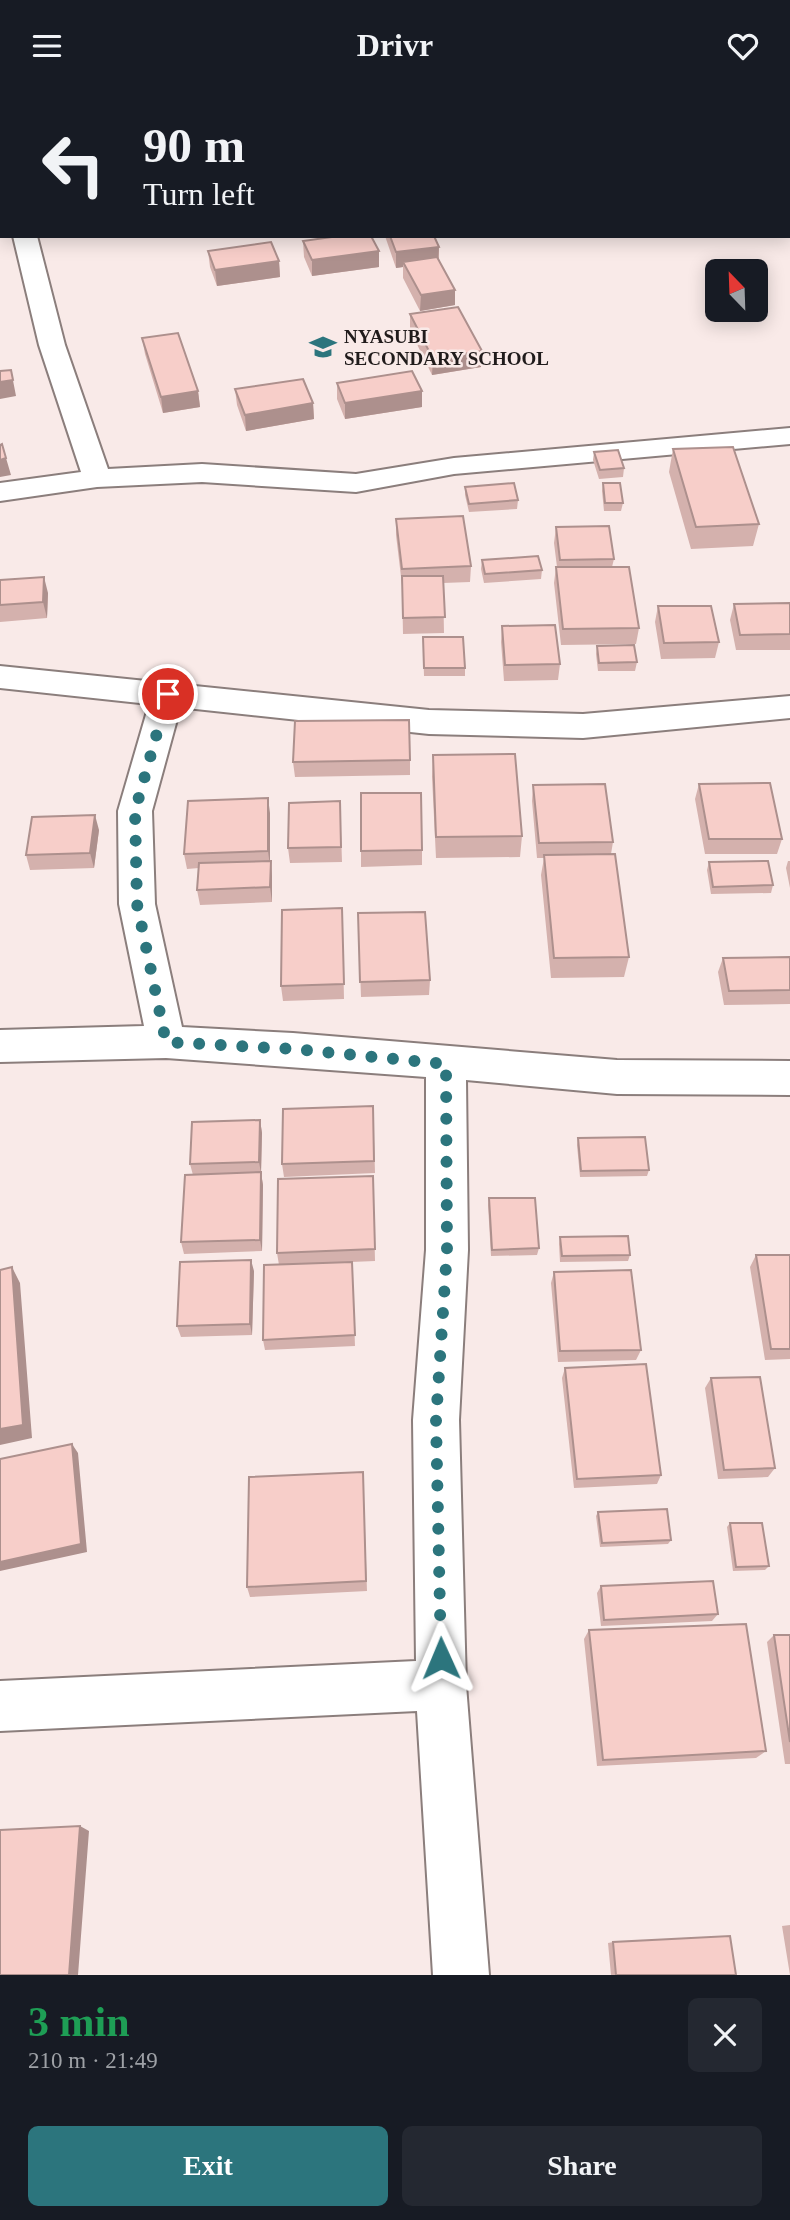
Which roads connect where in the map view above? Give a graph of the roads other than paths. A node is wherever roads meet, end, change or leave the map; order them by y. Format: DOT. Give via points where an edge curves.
graph roads {
  1 [pos="25,238"];
  2 [pos="790,436"];
  3 [pos="97,478"];
  4 [pos="0,492"];
  5 [pos="0,677"];
  6 [pos="168,694"];
  7 [pos="790,707"];
  8 [pos="166,1042"];
  9 [pos="0,1046"];
  10 [pos="446,1064"];
  11 [pos="790,1078"];
  12 [pos="441,1685"];
  13 [pos="0,1706"];
  14 [pos="461,1975"];
  1 -- 3 [label="street" via="52,345"];
  2 -- 3 [label="street" via="454,466 356,483 202,473"];
  3 -- 4 [label="street"];
  5 -- 6 [label="street"];
  6 -- 7 [label="street" via="429,722 583,726"];
  6 -- 8 [label="street" via="135,811 137,904"];
  8 -- 9 [label="street"];
  8 -- 10 [label="street"];
  10 -- 11 [label="street" via="617,1077"];
  10 -- 12 [label="street" via="447,1250 436,1420"];
  12 -- 13 [label="street"];
  12 -- 14 [label="street"];
}
